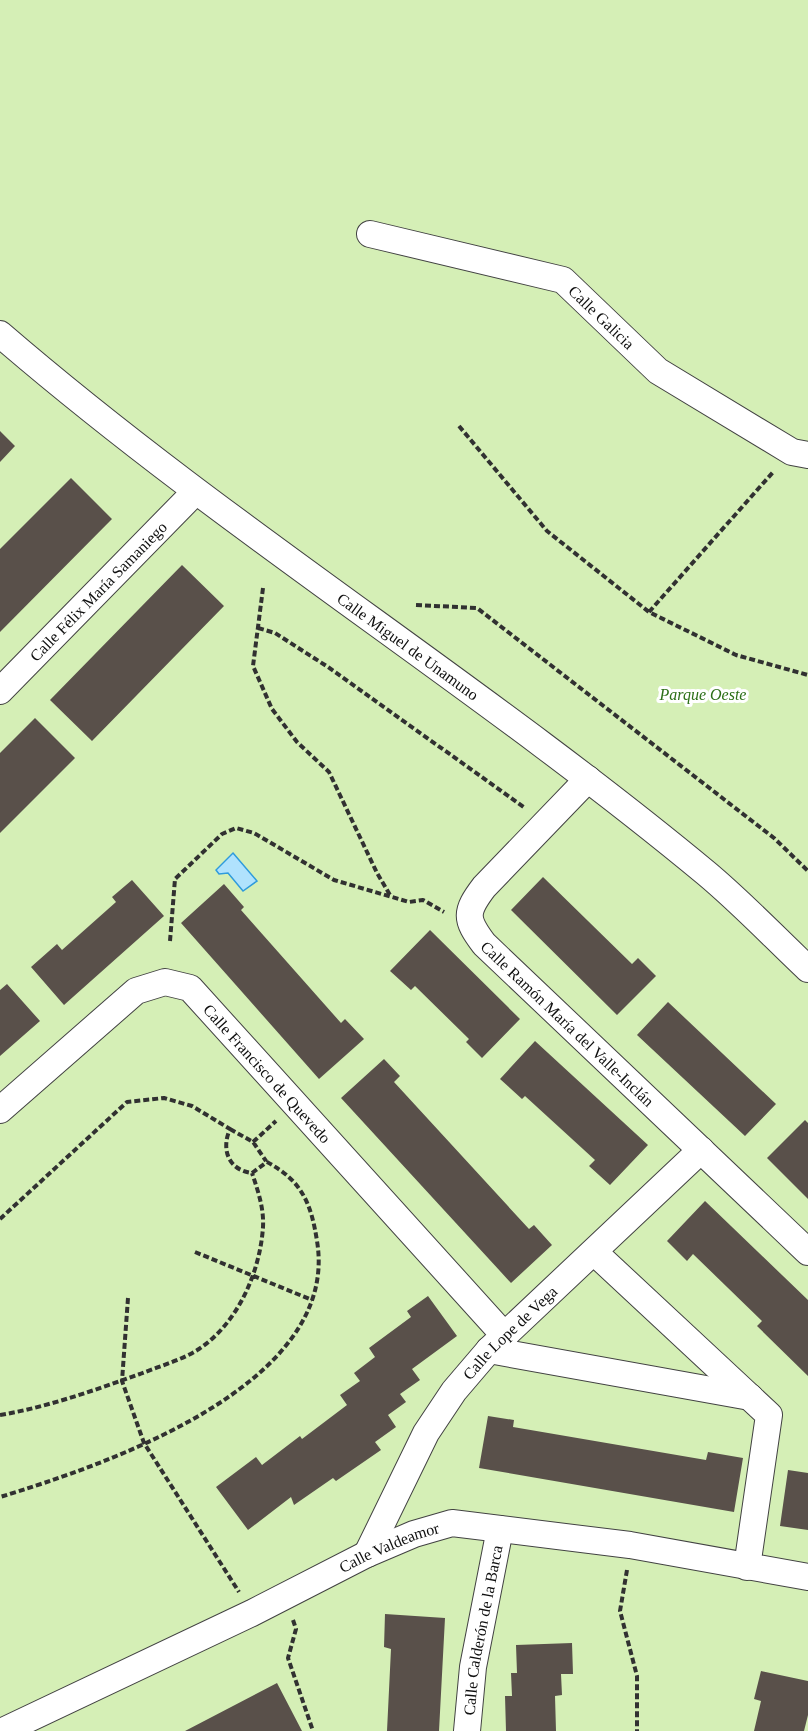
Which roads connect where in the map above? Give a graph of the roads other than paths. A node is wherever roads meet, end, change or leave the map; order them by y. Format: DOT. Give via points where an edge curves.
graph roads {
  1 [pos="370,234"];
  2 [pos="0,334"];
  3 [pos="800,453"];
  4 [pos="195,492"];
  5 [pos="0,691"];
  6 [pos="588,779"];
  7 [pos="808,969"];
  8 [pos="0,1110"];
  9 [pos="701,1150"];
  10 [pos="594,1252"];
  11 [pos="808,1252"];
  12 [pos="497,1343"];
  13 [pos="750,1397"];
  14 [pos="500,1529"];
  15 [pos="367,1554"];
  16 [pos="747,1567"];
  17 [pos="808,1577"];
  18 [pos="13,1729"];
  19 [pos="467,1731"];
  1 -- 3 [label="street, Calle Galicia" via="563,280 658,371"];
  2 -- 4 [label="street, Calle Miguel de Unamuno"];
  4 -- 5 [label="street, Calle Félix María Samaniego"];
  4 -- 6 [label="street, Calle Miguel de Unamuno"];
  6 -- 7 [label="street, Calle Miguel de Unamuno" via="708,875"];
  6 -- 9 [label="street, Calle Ramón María del Valle-Inclán" via="470,905 469,925 484,944"];
  8 -- 12 [label="street, Calle Francisco de Quevedo" via="136,992 165,982 190,988"];
  9 -- 10 [label="street, Calle Lope de Vega"];
  9 -- 11 [label="street, Calle Ramón María del Valle-Inclán"];
  10 -- 12 [label="street, Calle Lope de Vega"];
  10 -- 13 [label="street"];
  12 -- 13 [label="street"];
  12 -- 15 [label="street, Calle Lope de Vega" via="454,1391 426,1433"];
  13 -- 16 [label="street" via="769,1415"];
  14 -- 15 [label="street, Calle Valdeamor" via="452,1524 414,1534"];
  14 -- 16 [label="street, Calle Valdeamor" via="630,1545"];
  14 -- 19 [label="street, Calle Calderón de la Barca" via="473,1667"];
  15 -- 18 [label="street, Calle Valdeamor"];
  16 -- 17 [label="street, Calle Valdeamor"];
}
